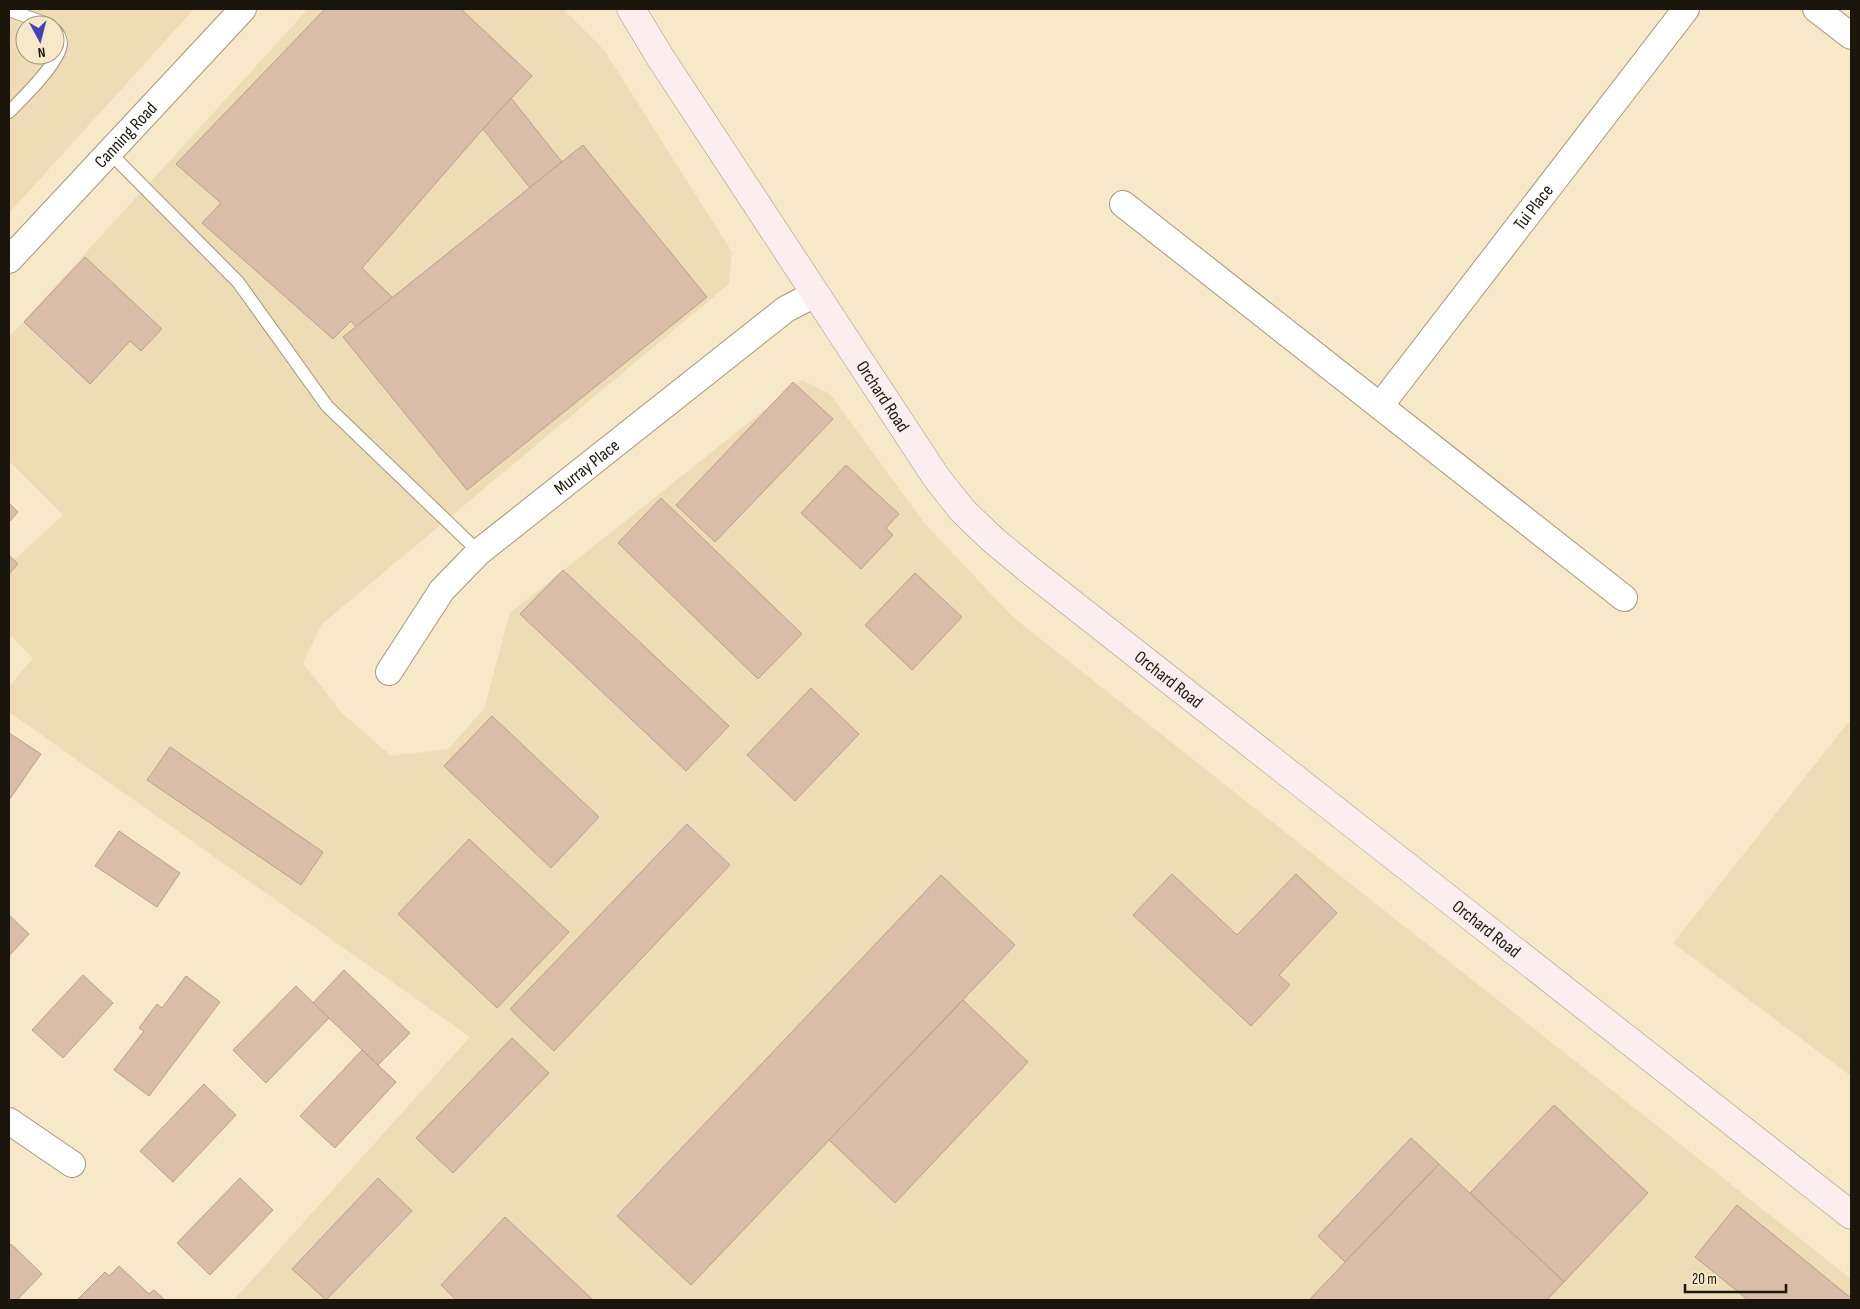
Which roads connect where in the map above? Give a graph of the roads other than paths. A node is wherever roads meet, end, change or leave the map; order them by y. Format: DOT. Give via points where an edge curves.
graph roads {
  1 [pos="243,9"];
  2 [pos="631,9"];
  3 [pos="1686,9"];
  4 [pos="1816,9"];
  5 [pos="9,10"];
  6 [pos="23,15"];
  7 [pos="1851,36"];
  8 [pos="50,65"];
  9 [pos="9,112"];
  10 [pos="109,152"];
  11 [pos="1123,204"];
  12 [pos="9,260"];
  13 [pos="815,294"];
  14 [pos="1380,406"];
  15 [pos="479,552"];
  16 [pos="1624,598"];
  17 [pos="389,672"];
  18 [pos="9,1121"];
  19 [pos="72,1164"];
  20 [pos="1851,1215"];
  1 -- 10 [label="street, Canning Road"];
  2 -- 13 [label="main road, Orchard Road"];
  3 -- 14 [label="street, Tui Place"];
  4 -- 7 [label="street"];
  5 -- 6 [label="lane"];
  8 -- 9 [label="lane"];
  10 -- 12 [label="street, Canning Road"];
  10 -- 15 [label="lane" via="238,282 327,406"];
  11 -- 14 [label="street"];
  13 -- 15 [label="street, Murray Place" via="786,309"];
  13 -- 20 [label="main road, Orchard Road" via="936,477 962,510 992,539"];
  14 -- 16 [label="street"];
  15 -- 17 [label="street, Murray Place" via="442,590"];
  18 -- 19 [label="street"];
}
